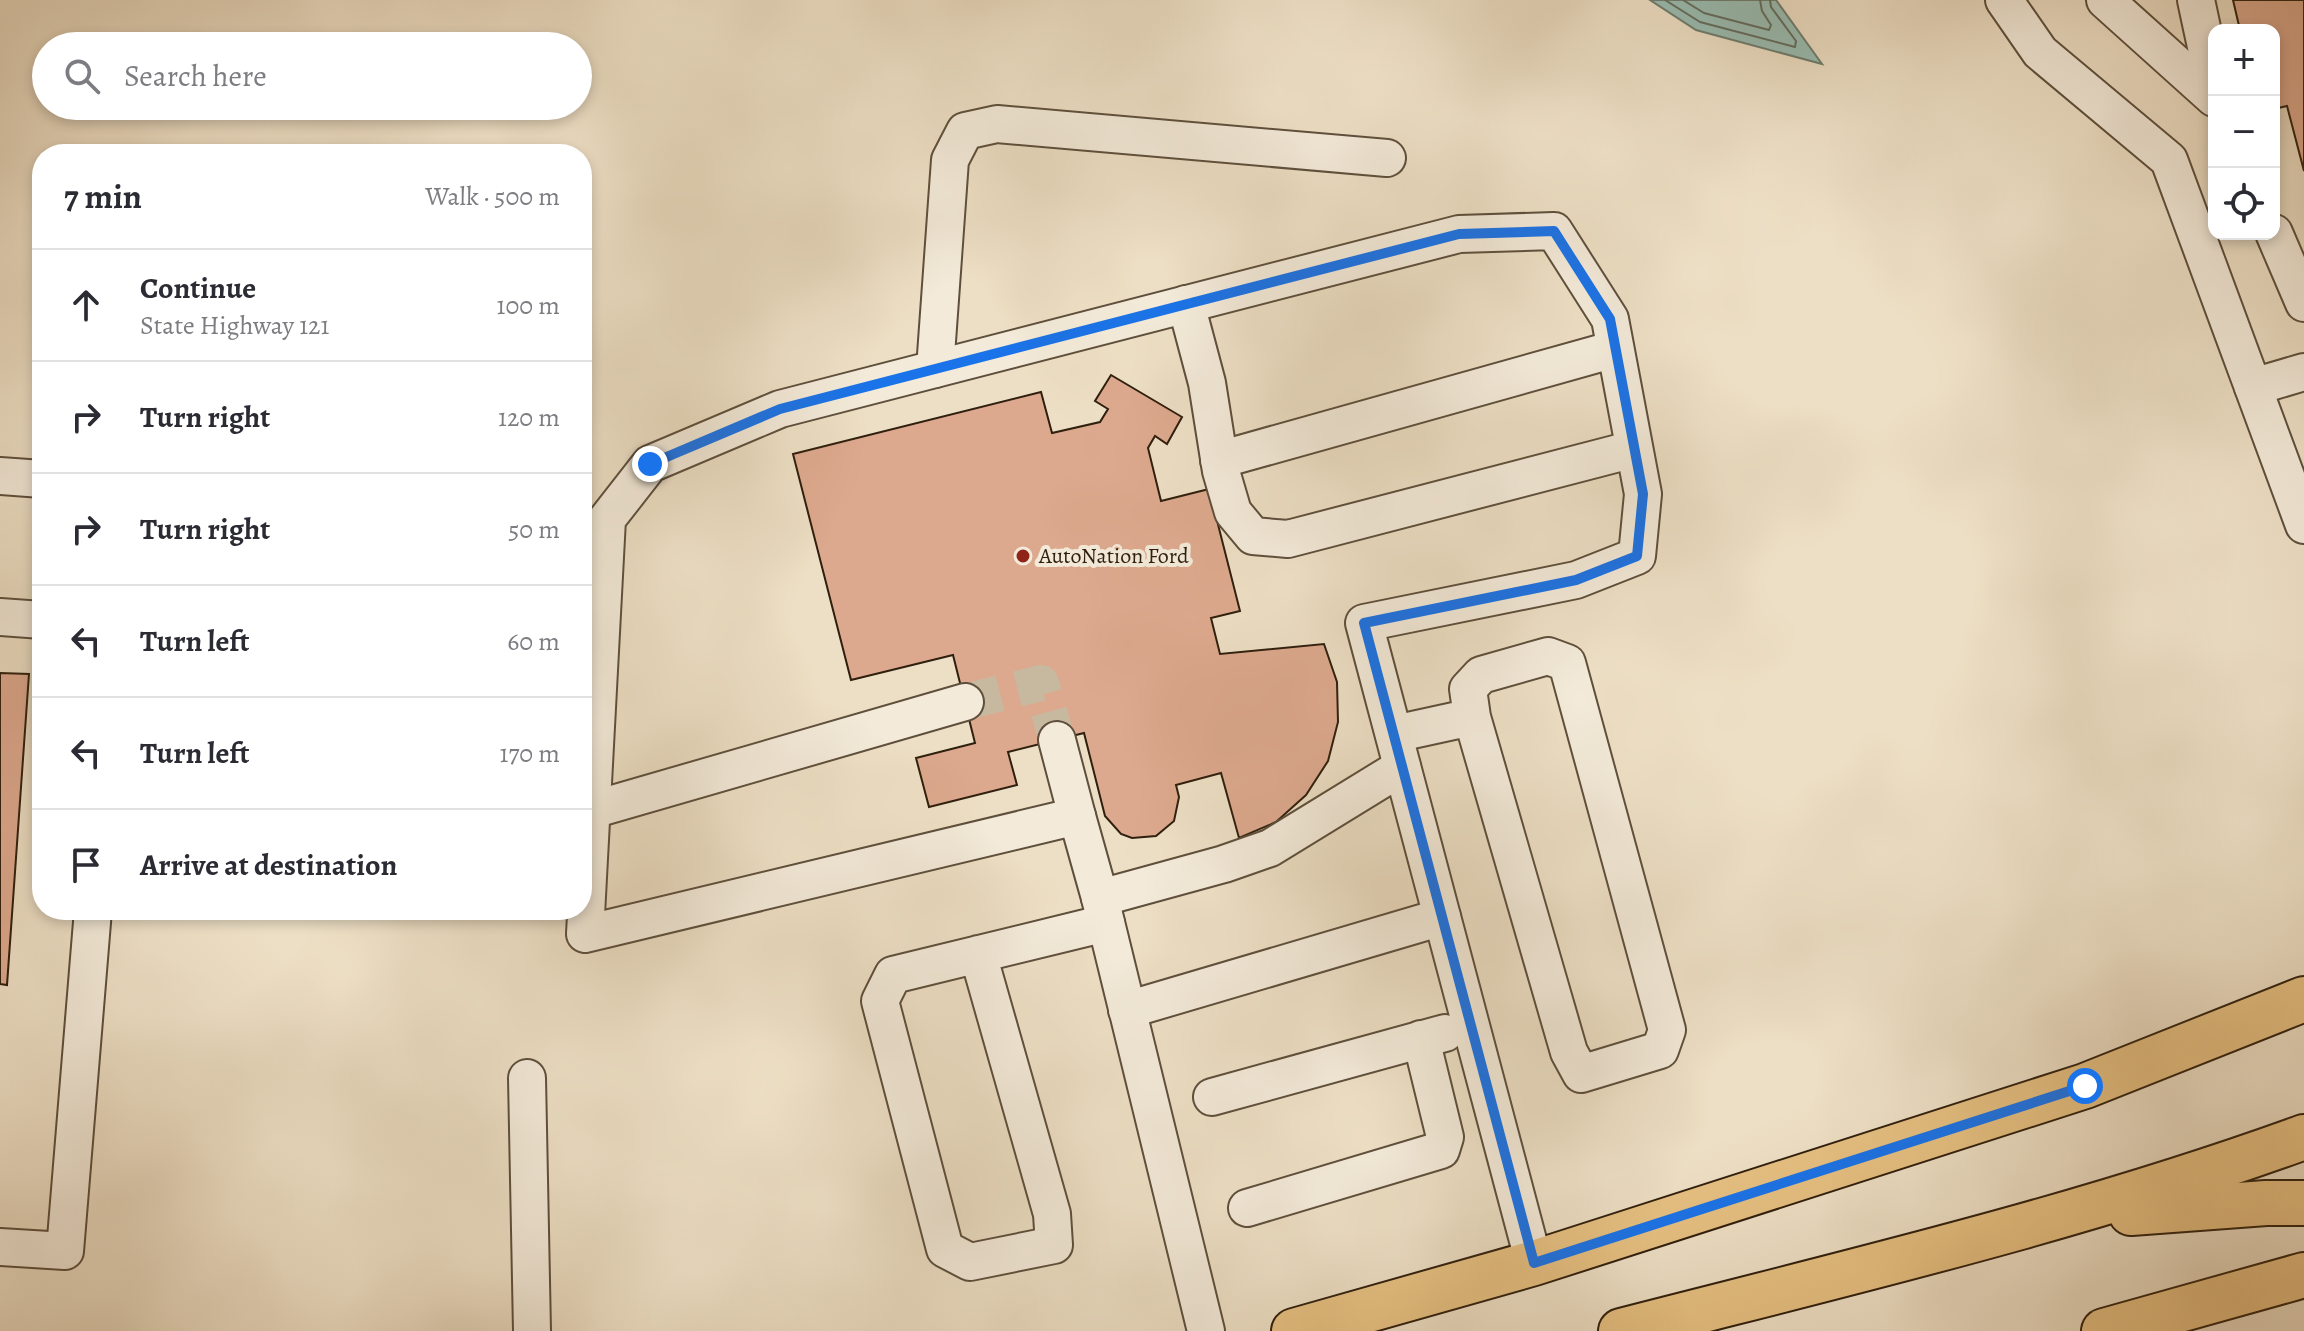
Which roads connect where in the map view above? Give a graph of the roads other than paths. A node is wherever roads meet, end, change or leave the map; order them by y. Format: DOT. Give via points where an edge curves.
graph roads {
  1 [pos="2004,0"];
  2 [pos="2105,0"];
  3 [pos="2196,0"];
  4 [pos="2208,56"];
  5 [pos="2212,96"];
  6 [pos="1387,158"];
  7 [pos="2277,240"];
  8 [pos="2304,303"];
  9 [pos="1186,304"];
  10 [pos="1615,349"];
  11 [pos="935,369"];
  12 [pos="2304,372"];
  13 [pos="2253,387"];
  14 [pos="1634,449"];
  15 [pos="1219,460"];
  16 [pos="0,476"];
  17 [pos="32,478"];
  18 [pos="2304,525"];
  19 [pos="0,617"];
  20 [pos="32,619"];
  21 [pos="965,702"];
  22 [pos="1472,717"];
  23 [pos="1057,740"];
  24 [pos="1398,751"];
  25 [pos="592,810"];
  26 [pos="1077,816"];
  27 [pos="1103,910"];
  28 [pos="1442,917"];
  29 [pos="92,920"];
  30 [pos="586,920"];
  31 [pos="978,954"];
  32 [pos="2304,999"];
  33 [pos="1127,1010"];
  34 [pos="1471,1026"];
  35 [pos="1421,1039"];
  36 [pos="527,1078"];
  37 [pos="1212,1097"];
  38 [pos="2304,1137"];
  39 [pos="2304,1203"];
  40 [pos="1247,1208"];
  41 [pos="2006,1232"];
  42 [pos="0,1247"];
  43 [pos="1534,1263"];
  44 [pos="2304,1275"];
  45 [pos="532,1331"];
  46 [pos="1206,1331"];
  47 [pos="1294,1331"];
  48 [pos="1621,1331"];
  49 [pos="2104,1331"];
  1 -- 13 [label="lane" via="2040,52 2169,160"];
  2 -- 5 [label="lane"];
  3 -- 4 [label="lane"];
  6 -- 11 [label="lane" via="997,124 965,131 950,160"];
  7 -- 8 [label="lane"];
  9 -- 10 [label="lane" via="1459,234 1554,231 1610,319"];
  9 -- 11 [label="lane"];
  9 -- 15 [label="lane" via="1207,383"];
  10 -- 14 [label="lane"];
  10 -- 15 [label="lane"];
  11 -- 25 [label="lane" via="780,409 650,464 615,508 607,519"];
  12 -- 13 [label="lane"];
  13 -- 18 [label="lane"];
  14 -- 15 [label="lane" via="1288,539 1253,536 1233,512"];
  14 -- 24 [label="lane" via="1643,494 1637,556 1576,580 1364,623"];
  16 -- 17 [label="lane"];
  19 -- 20 [label="lane"];
  21 -- 25 [label="lane"];
  22 -- 22 [label="lane" via="1468,689 1481,675 1548,656 1567,663 1667,1030 1660,1050 1581,1074 1569,1052"];
  22 -- 24 [label="lane"];
  23 -- 26 [label="lane"];
  24 -- 27 [label="lane" via="1270,848"];
  24 -- 28 [label="lane"];
  26 -- 27 [label="lane"];
  26 -- 30 [label="lane" via="585,934"];
  27 -- 31 [label="lane"];
  27 -- 33 [label="lane"];
  28 -- 33 [label="lane"];
  28 -- 34 [label="lane"];
  29 -- 42 [label="lane" via="65,1251"];
  31 -- 31 [label="lane" via="893,975 880,1001 945,1249 970,1262 1054,1245 1052,1214"];
  32 -- 43 [label="main road" via="2085,1086"];
  33 -- 46 [label="lane"];
  34 -- 35 [label="lane"];
  34 -- 43 [label="lane"];
  35 -- 37 [label="lane"];
  35 -- 40 [label="lane" via="1445,1137 1441,1150"];
  36 -- 45 [label="lane"];
  38 -- 41 [label="main road"];
  39 -- 41 [label="main road" via="2134,1213"];
  41 -- 48 [label="main road"];
  43 -- 47 [label="main road"];
  44 -- 49 [label="main road"];
}
